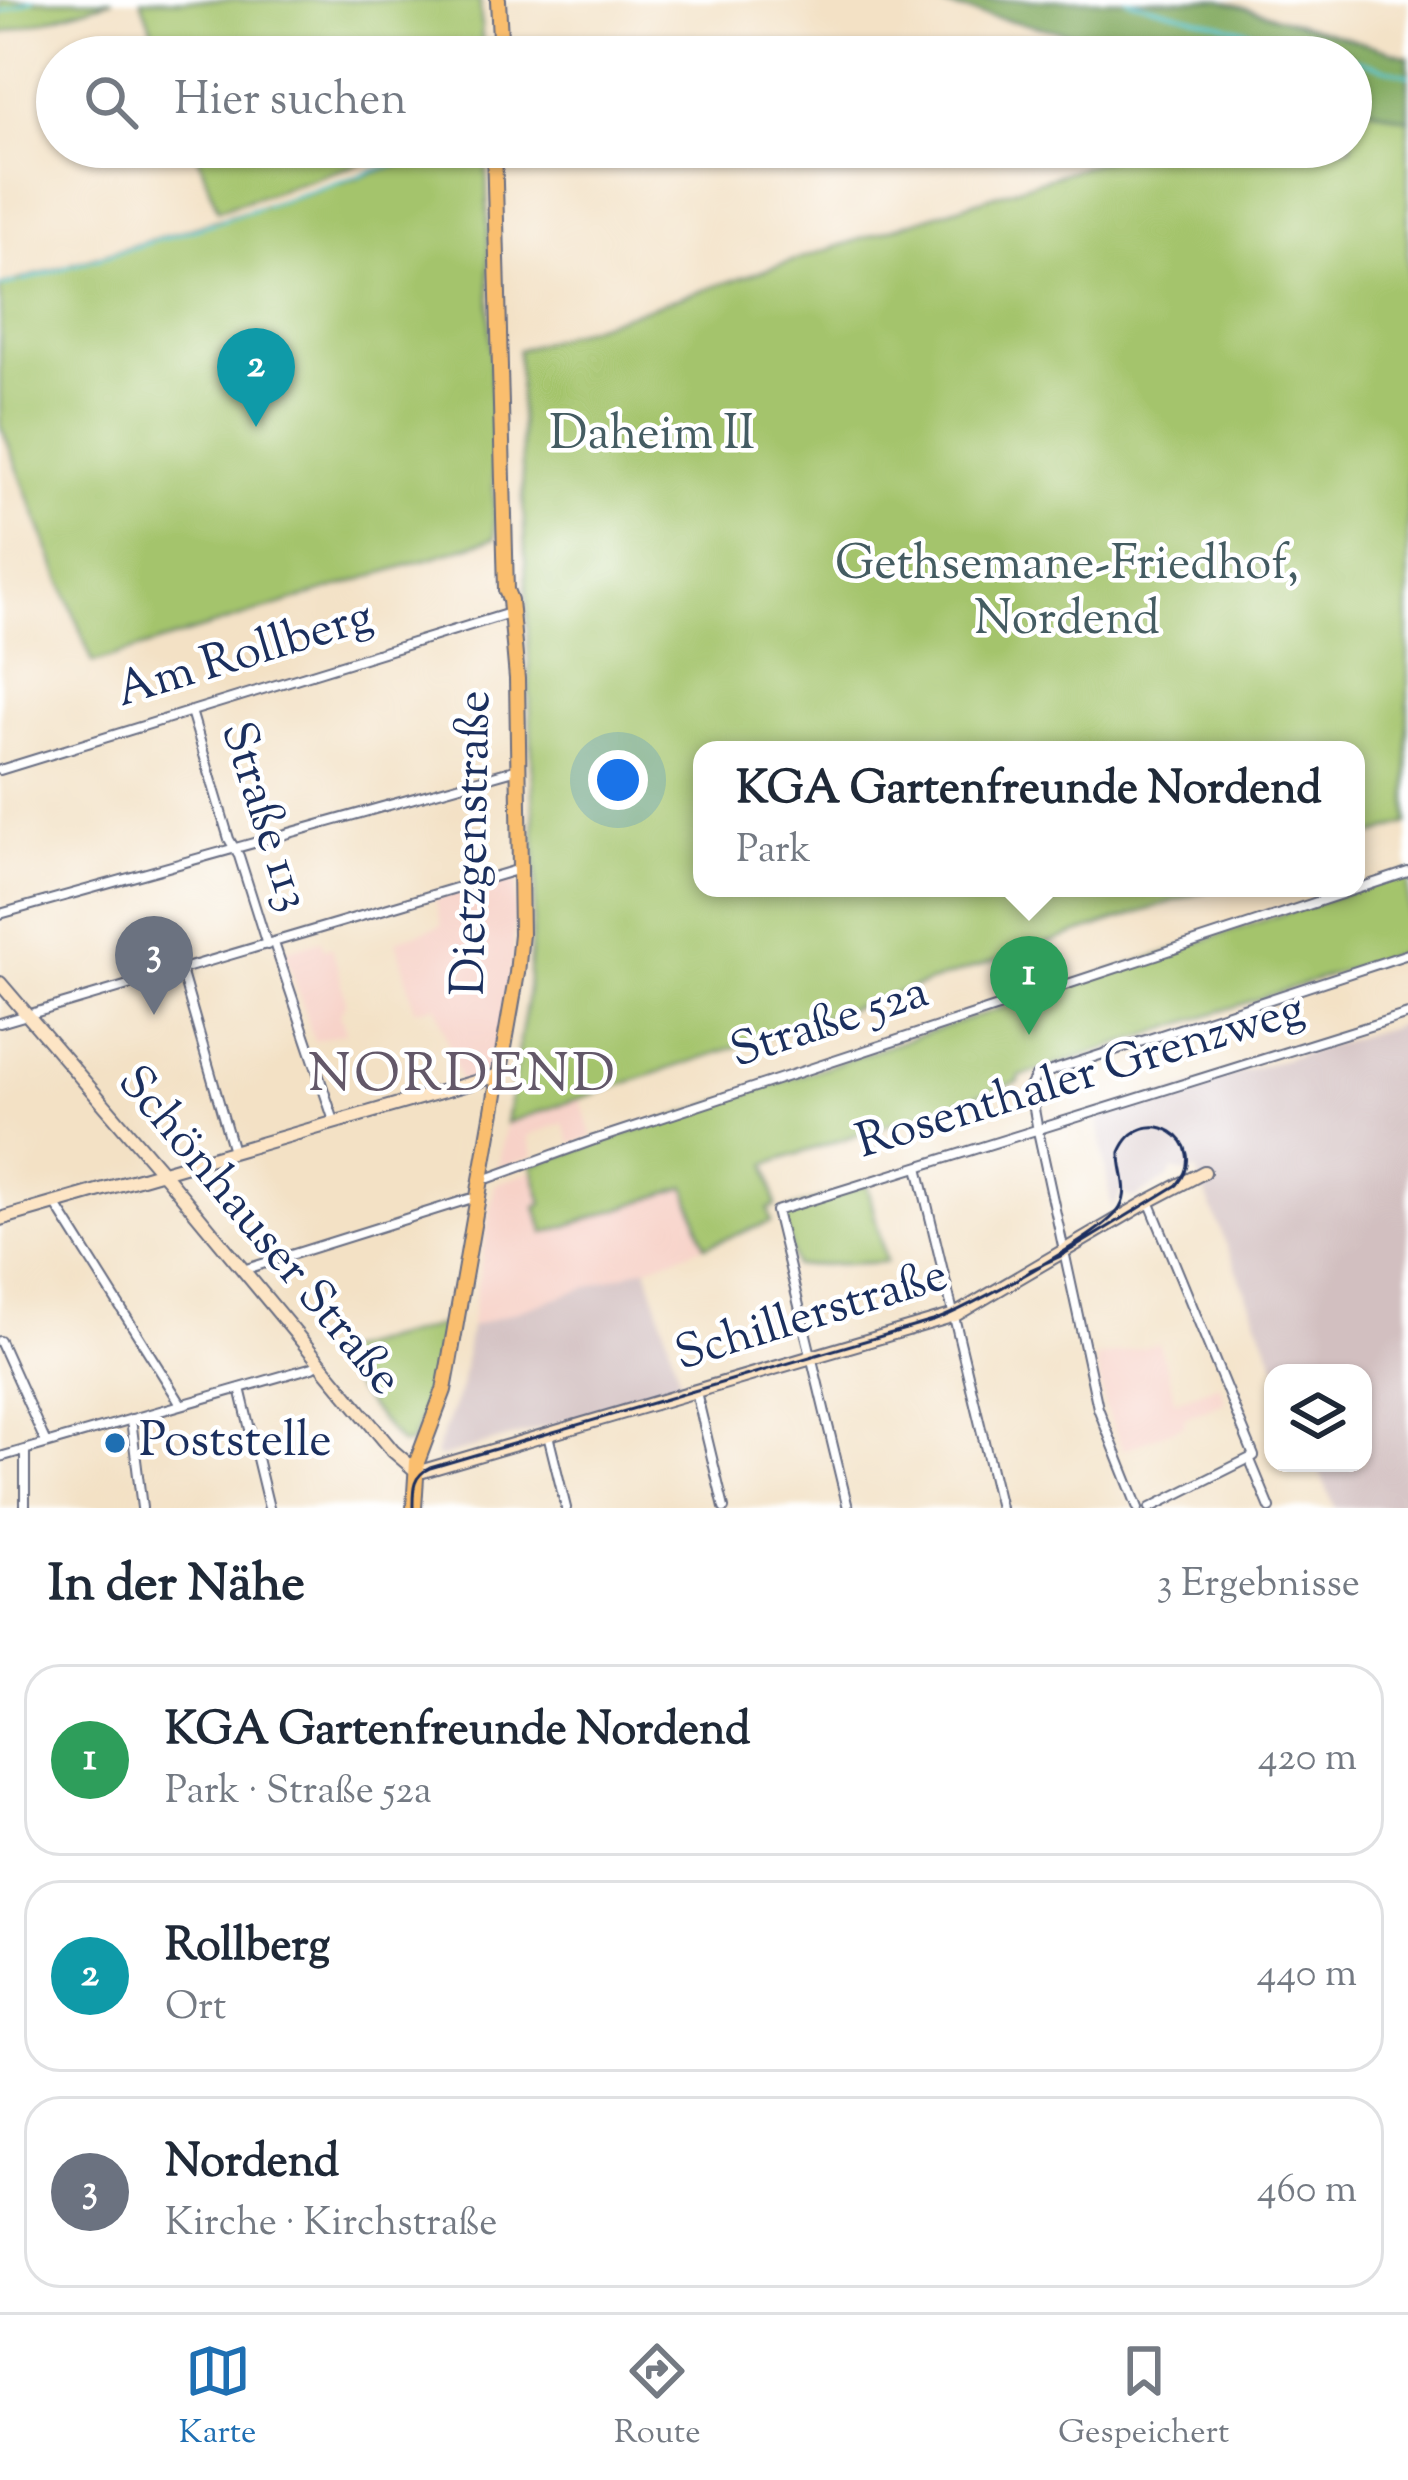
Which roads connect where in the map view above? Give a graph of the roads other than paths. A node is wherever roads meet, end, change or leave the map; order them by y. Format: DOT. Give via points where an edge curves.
graph roads {
  1 [pos="493,0"];
  2 [pos="495,36"];
  3 [pos="495,168"];
  4 [pos="503,168"];
  5 [pos="504,355"];
  6 [pos="511,606"];
  7 [pos="191,711"];
  8 [pos="519,769"];
  9 [pos="0,770"];
  10 [pos="234,848"];
  11 [pos="521,869"];
  12 [pos="1408,872"];
  13 [pos="1365,886"];
  14 [pos="1332,897"];
  15 [pos="0,914"];
  16 [pos="270,944"];
  17 [pos="1408,954"];
  18 [pos="182,970"];
  19 [pos="0,983"];
  20 [pos="1408,1014"];
  21 [pos="28,1015"];
  22 [pos="0,1023"];
  23 [pos="499,1076"];
  24 [pos="334,1123"];
  25 [pos="1038,1131"];
  26 [pos="233,1151"];
  27 [pos="919,1166"];
  28 [pos="162,1172"];
  29 [pos="1204,1172"];
  30 [pos="482,1177"];
  31 [pos="477,1200"];
  32 [pos="1149,1201"];
  33 [pos="56,1203"];
  34 [pos="0,1220"];
  35 [pos="1064,1252"];
  36 [pos="243,1270"];
  37 [pos="955,1316"];
  38 [pos="0,1341"];
  39 [pos="811,1359"];
  40 [pos="319,1363"];
  41 [pos="240,1388"];
  42 [pos="696,1392"];
  43 [pos="181,1404"];
  44 [pos="131,1419"];
  45 [pos="548,1435"];
  46 [pos="46,1444"];
  47 [pos="25,1450"];
  48 [pos="0,1457"];
  49 [pos="1252,1458"];
  50 [pos="416,1469"];
  51 [pos="25,1508"];
  52 [pos="142,1508"];
  53 [pos="269,1508"];
  54 [pos="414,1508"];
  55 [pos="566,1508"];
  56 [pos="724,1508"];
  57 [pos="848,1508"];
  58 [pos="1000,1508"];
  59 [pos="1138,1508"];
  60 [pos="1150,1508"];
  61 [pos="1270,1508"];
  1 -- 2 [label="main road"];
  3 -- 5 [label="main road, Dietzgenstraße"];
  4 -- 5 [label="main road, Dietzgenstraße"];
  5 -- 6 [label="main road, Dietzgenstraße"];
  6 -- 7 [label="street, Am Rollberg"];
  6 -- 8 [label="main road, Dietzgenstraße"];
  7 -- 9 [label="street, Am Rollberg"];
  7 -- 10 [label="street, Straße 113"];
  8 -- 10 [label="street"];
  8 -- 11 [label="main road, Dietzgenstraße"];
  10 -- 15 [label="street"];
  10 -- 16 [label="street, Straße 113"];
  11 -- 16 [label="street"];
  11 -- 23 [label="main road, Dietzgenstraße" via="518,961"];
  12 -- 13 [label="street, Straße 52a"];
  14 -- 30 [label="street, Straße 52a"];
  16 -- 18 [label="street"];
  16 -- 24 [label="street, Straße 113"];
  17 -- 25 [label="street" via="1036,1076 1030,1087"];
  18 -- 21 [label="street"];
  18 -- 26 [label="street"];
  19 -- 21 [label="street, Schönhauser Straße"];
  20 -- 25 [label="street, Rosenthaler Grenzweg"];
  21 -- 22 [label="street"];
  21 -- 28 [label="street, Schönhauser Straße"];
  23 -- 24 [label="street"];
  23 -- 30 [label="main road, Dietzgenstraße"];
  24 -- 26 [label="street"];
  25 -- 27 [label="street, Rosenthaler Grenzweg"];
  25 -- 35 [label="street"];
  26 -- 28 [label="street"];
  27 -- 37 [label="street"];
  27 -- 39 [label="street, Rosenthaler Grenzweg" via="776,1211"];
  28 -- 33 [label="street"];
  28 -- 36 [label="street, Schönhauser Straße"];
  29 -- 32 [label="street, Schillerstraße"];
  30 -- 31 [label="main road, Dietzgenstraße"];
  31 -- 36 [label="street"];
  31 -- 50 [label="main road, Dietzgenstraße" via="444,1390"];
  32 -- 35 [label="street, Schillerstraße"];
  32 -- 49 [label="street"];
  33 -- 34 [label="street"];
  33 -- 43 [label="street"];
  35 -- 37 [label="street, Schillerstraße"];
  35 -- 59 [label="street" via="1098,1408"];
  36 -- 40 [label="street, Schönhauser Straße"];
  37 -- 39 [label="street, Schillerstraße"];
  37 -- 58 [label="street"];
  38 -- 46 [label="street"];
  39 -- 42 [label="street, Schillerstraße"];
  39 -- 57 [label="street"];
  40 -- 41 [label="street"];
  40 -- 50 [label="street, Schönhauser Straße"];
  41 -- 43 [label="street"];
  41 -- 53 [label="street"];
  42 -- 45 [label="street, Schillerstraße"];
  42 -- 56 [label="street"];
  43 -- 44 [label="street"];
  44 -- 46 [label="street"];
  44 -- 52 [label="street"];
  45 -- 50 [label="street, Schillerstraße"];
  45 -- 55 [label="street"];
  46 -- 47 [label="street"];
  47 -- 48 [label="street"];
  47 -- 51 [label="street"];
  49 -- 60 [label="street"];
  49 -- 61 [label="street"];
  50 -- 54 [label="main road, Dietzgenstraße"];
}
